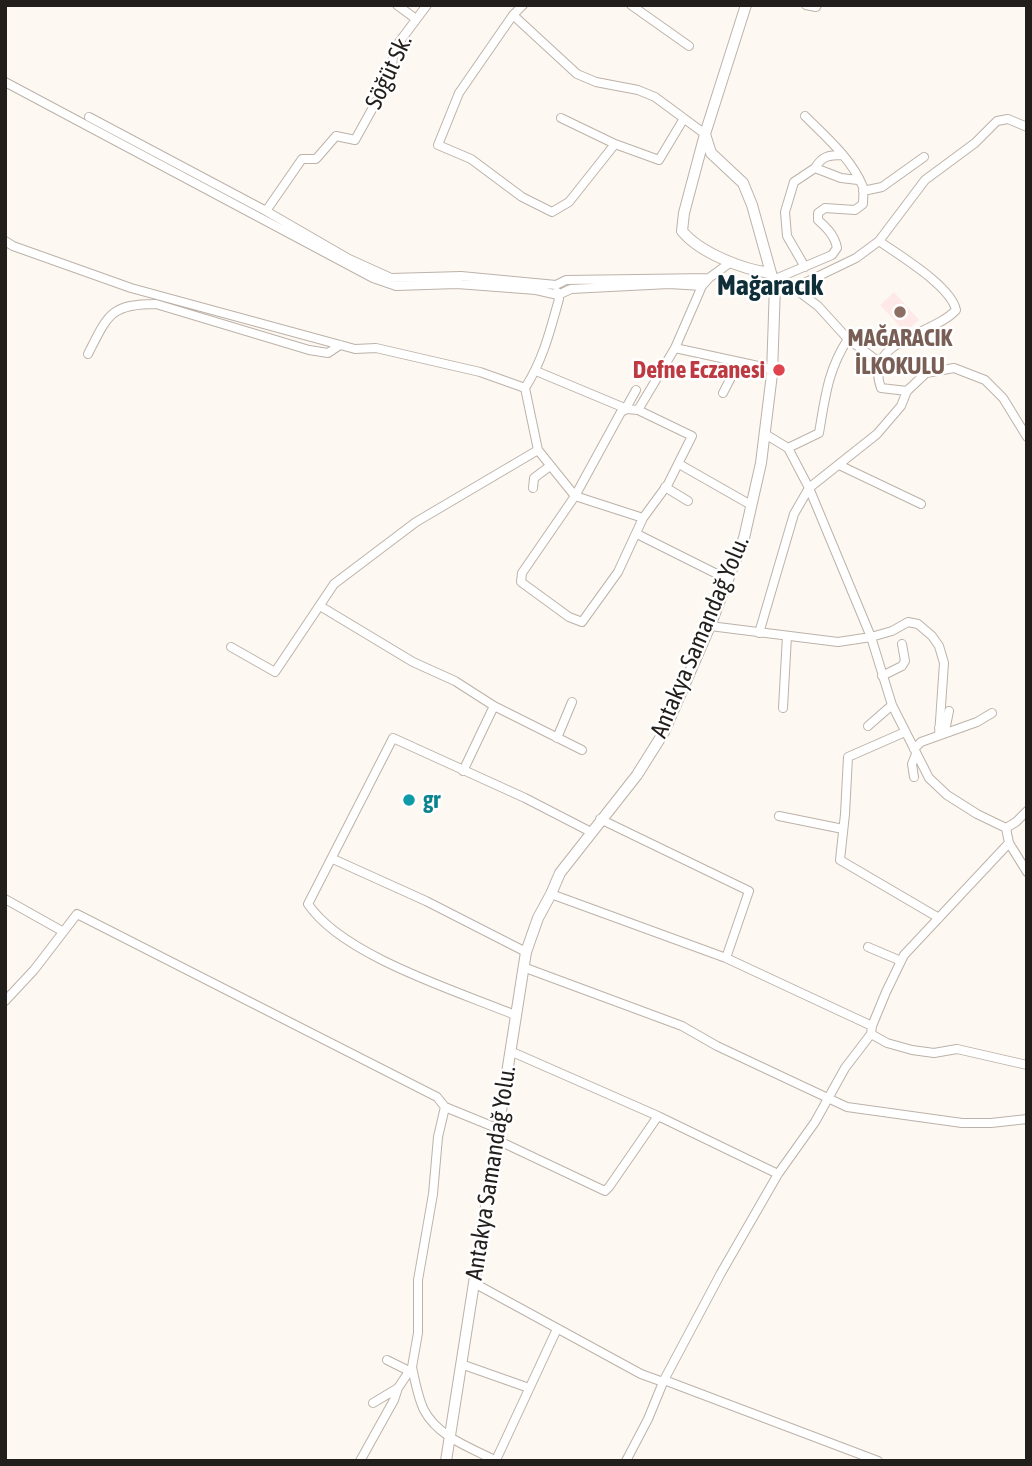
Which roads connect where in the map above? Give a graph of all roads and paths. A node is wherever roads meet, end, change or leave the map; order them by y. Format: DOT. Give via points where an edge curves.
graph roads {
  1 [pos="397,5"];
  2 [pos="427,5"];
  3 [pos="523,5"];
  4 [pos="631,5"];
  5 [pos="746,5"];
  6 [pos="806,5"];
  7 [pos="817,5"];
  8 [pos="513,15"];
  9 [pos="416,19"];
  10 [pos="689,46"];
  11 [pos="5,82"];
  12 [pos="805,116"];
  13 [pos="89,117"];
  14 [pos="561,118"];
  15 [pos="683,120"];
  16 [pos="1027,127"];
  17 [pos="705,134"];
  18 [pos="615,144"];
  19 [pos="842,155"];
  20 [pos="924,157"];
  21 [pos="815,168"];
  22 [pos="858,180"];
  23 [pos="863,191"];
  24 [pos="266,211"];
  25 [pos="879,241"];
  26 [pos="5,242"];
  27 [pos="731,262"];
  28 [pos="805,267"];
  29 [pos="709,278"];
  30 [pos="773,279"];
  31 [pos="555,285"];
  32 [pos="702,286"];
  33 [pos="794,288"];
  34 [pos="558,295"];
  35 [pos="848,339"];
  36 [pos="340,345"];
  37 [pos="675,348"];
  38 [pos="88,354"];
  39 [pos="739,362"];
  40 [pos="880,362"];
  41 [pos="772,369"];
  42 [pos="536,371"];
  43 [pos="525,388"];
  44 [pos="636,390"];
  45 [pos="908,391"];
  46 [pos="723,394"];
  47 [pos="627,409"];
  48 [pos="638,410"];
  49 [pos="765,433"];
  50 [pos="1027,437"];
  51 [pos="788,448"];
  52 [pos="538,450"];
  53 [pos="679,464"];
  54 [pos="839,465"];
  55 [pos="550,466"];
  56 [pos="665,487"];
  57 [pos="533,488"];
  58 [pos="808,488"];
  59 [pos="575,496"];
  60 [pos="688,502"];
  61 [pos="921,504"];
  62 [pos="751,505"];
  63 [pos="643,518"];
  64 [pos="637,534"];
  65 [pos="727,579"];
  66 [pos="320,606"];
  67 [pos="710,626"];
  68 [pos="759,633"];
  69 [pos="787,636"];
  70 [pos="871,638"];
  71 [pos="902,644"];
  72 [pos="231,648"];
  73 [pos="881,676"];
  74 [pos="572,702"];
  75 [pos="892,705"];
  76 [pos="494,706"];
  77 [pos="783,708"];
  78 [pos="948,711"];
  79 [pos="992,713"];
  80 [pos="868,726"];
  81 [pos="939,731"];
  82 [pos="905,732"];
  83 [pos="927,735"];
  84 [pos="557,738"];
  85 [pos="582,750"];
  86 [pos="915,752"];
  87 [pos="463,771"];
  88 [pos="914,777"];
  89 [pos="1027,811"];
  90 [pos="779,816"];
  91 [pos="600,819"];
  92 [pos="1016,822"];
  93 [pos="1027,824"];
  94 [pos="1006,828"];
  95 [pos="844,829"];
  96 [pos="591,832"];
  97 [pos="1009,843"];
  98 [pos="332,859"];
  99 [pos="1027,872"];
  100 [pos="551,894"];
  101 [pos="5,899"];
  102 [pos="939,918"];
  103 [pos="62,931"];
  104 [pos="868,947"];
  105 [pos="526,952"];
  106 [pos="726,958"];
  107 [pos="901,961"];
  108 [pos="523,967"];
  109 [pos="5,1001"];
  110 [pos="515,1015"];
  111 [pos="872,1030"];
  112 [pos="510,1051"];
  113 [pos="1027,1065"];
  114 [pos="829,1098"];
  115 [pos="445,1107"];
  116 [pos="658,1116"];
  117 [pos="1027,1119"];
  118 [pos="498,1135"];
  119 [pos="778,1174"];
  120 [pos="474,1283"];
  121 [pos="557,1329"];
  122 [pos="387,1360"];
  123 [pos="461,1364"];
  124 [pos="410,1369"];
  125 [pos="664,1381"];
  126 [pos="398,1388"];
  127 [pos="529,1388"];
  128 [pos="373,1403"];
  129 [pos="450,1437"];
  130 [pos="360,1461"];
  131 [pos="446,1461"];
  132 [pos="496,1461"];
  133 [pos="626,1461"];
  134 [pos="878,1461"];
  1 -- 9 [label="street"];
  2 -- 9 [label="street, Söğüt Sk."];
  3 -- 8 [label="street"];
  4 -- 10 [label="street"];
  5 -- 17 [label="street"];
  6 -- 7 [label="street"];
  8 -- 15 [label="street" via="578,74 655,97"];
  8 -- 18 [label="street" via="459,93 438,145 471,159 522,197 552,212 569,202"];
  9 -- 24 [label="street, Söğüt Sk." via="394,49 391,75 355,140 336,136 316,159 302,159"];
  11 -- 34 [label="street" via="373,278 396,286 457,284"];
  12 -- 19 [label="street"];
  13 -- 24 [label="street"];
  14 -- 18 [label="street"];
  15 -- 17 [label="street"];
  15 -- 18 [label="street" via="659,160"];
  16 -- 25 [label="street" via="1008,119 997,121 925,180"];
  17 -- 27 [label="street" via="682,232"];
  17 -- 30 [label="street, Antakya Samandağ Yolu." via="711,153 743,183"];
  19 -- 21 [label="street" via="820,159"];
  19 -- 22 [label="street"];
  20 -- 23 [label="street" via="882,187"];
  21 -- 22 [label="street"];
  21 -- 28 [label="street" via="794,182 785,212 787,236"];
  22 -- 23 [label="street"];
  23 -- 28 [label="street" via="863,204 855,210 825,208 818,213 837,248"];
  24 -- 31 [label="street" via="391,278 461,276"];
  25 -- 33 [label="street" via="856,258"];
  25 -- 40 [label="street" via="941,287 956,310 939,325 900,342"];
  26 -- 36 [label="street" via="131,288"];
  27 -- 29 [label="street"];
  27 -- 30 [label="street"];
  28 -- 30 [label="street"];
  29 -- 31 [label="street" via="566,280"];
  29 -- 32 [label="street"];
  30 -- 33 [label="street"];
  30 -- 41 [label="street, Antakya Samandağ Yolu."];
  31 -- 34 [label="street"];
  32 -- 34 [label="street" via="571,289"];
  32 -- 37 [label="street"];
  33 -- 35 [label="street"];
  34 -- 42 [label="street"];
  35 -- 40 [label="street"];
  35 -- 51 [label="street" via="829,373 819,433"];
  36 -- 38 [label="street" via="328,353 309,350 156,304 131,304 116,310"];
  36 -- 43 [label="street" via="376,348 480,372"];
  37 -- 39 [label="street"];
  37 -- 48 [label="street"];
  39 -- 41 [label="street"];
  39 -- 46 [label="street"];
  40 -- 45 [label="street" via="881,388"];
  41 -- 49 [label="street, Antakya Samandağ Yolu."];
  42 -- 43 [label="street"];
  42 -- 47 [label="street"];
  43 -- 52 [label="street"];
  44 -- 47 [label="street"];
  45 -- 50 [label="street" via="926,373 954,368 971,373 1003,398"];
  45 -- 54 [label="street" via="877,434"];
  47 -- 48 [label="street"];
  47 -- 59 [label="street" via="621,412"];
  48 -- 53 [label="street" via="692,436"];
  49 -- 51 [label="street"];
  49 -- 62 [label="street, Antakya Samandağ Yolu."];
  51 -- 58 [label="street"];
  52 -- 55 [label="street"];
  52 -- 66 [label="street" via="416,522 334,584"];
  53 -- 56 [label="street"];
  53 -- 62 [label="street"];
  54 -- 58 [label="street"];
  54 -- 61 [label="street"];
  55 -- 57 [label="street" via="534,478"];
  55 -- 59 [label="street"];
  56 -- 60 [label="street"];
  56 -- 63 [label="street"];
  58 -- 68 [label="street" via="794,514"];
  58 -- 70 [label="street"];
  59 -- 63 [label="street"];
  59 -- 64 [label="street" via="522,573 521,582 569,617 582,622 618,572"];
  62 -- 65 [label="street, Antakya Samandağ Yolu." via="744,538"];
  63 -- 64 [label="street"];
  64 -- 65 [label="street"];
  65 -- 67 [label="street, Antakya Samandağ Yolu."];
  66 -- 72 [label="street" via="275,672"];
  66 -- 76 [label="street"];
  67 -- 68 [label="street"];
  67 -- 91 [label="street, Antakya Samandağ Yolu." via="664,732 637,775"];
  68 -- 69 [label="street"];
  69 -- 70 [label="street" via="838,642"];
  69 -- 77 [label="street"];
  70 -- 73 [label="street"];
  70 -- 81 [label="street" via="908,622 932,636 944,663"];
  71 -- 73 [label="street" via="902,666"];
  73 -- 75 [label="street"];
  74 -- 84 [label="street"];
  75 -- 80 [label="street"];
  75 -- 82 [label="street"];
  76 -- 84 [label="street"];
  76 -- 87 [label="street"];
  78 -- 81 [label="street" via="946,726"];
  79 -- 81 [label="street" via="977,722"];
  81 -- 83 [label="street"];
  81 -- 86 [label="street" via="921,742"];
  82 -- 86 [label="street"];
  82 -- 95 [label="street" via="848,757"];
  84 -- 85 [label="street"];
  86 -- 88 [label="street"];
  86 -- 94 [label="street" via="929,779 947,795"];
  87 -- 96 [label="street"];
  87 -- 98 [label="street" via="393,738"];
  89 -- 92 [label="street"];
  90 -- 95 [label="street"];
  91 -- 96 [label="street, Antakya Samandağ Yolu."];
  91 -- 106 [label="street" via="748,891"];
  92 -- 93 [label="street"];
  92 -- 94 [label="street"];
  94 -- 97 [label="street"];
  95 -- 102 [label="street" via="840,860"];
  96 -- 100 [label="street, Antakya Samandağ Yolu." via="559,873"];
  97 -- 99 [label="street"];
  97 -- 102 [label="street"];
  98 -- 105 [label="street"];
  98 -- 110 [label="street" via="308,904 318,918 384,960"];
  100 -- 105 [label="street, Antakya Samandağ Yolu."];
  100 -- 106 [label="street"];
  101 -- 103 [label="street"];
  102 -- 107 [label="street"];
  103 -- 109 [label="street"];
  103 -- 115 [label="street" via="77,914 437,1097"];
  104 -- 107 [label="street"];
  105 -- 108 [label="street, Antakya Samandağ Yolu."];
  106 -- 111 [label="street"];
  107 -- 111 [label="street"];
  108 -- 110 [label="street, Antakya Samandağ Yolu."];
  108 -- 114 [label="street" via="682,1026"];
  110 -- 112 [label="street, Antakya Samandağ Yolu."];
  111 -- 113 [label="street" via="887,1043 912,1050 957,1049"];
  111 -- 114 [label="street"];
  112 -- 116 [label="street"];
  112 -- 118 [label="street, Antakya Samandağ Yolu."];
  114 -- 117 [label="street" via="847,1107 962,1123"];
  114 -- 119 [label="street"];
  115 -- 118 [label="street"];
  115 -- 124 [label="street" via="418,1280 418,1333"];
  116 -- 118 [label="street" via="605,1191"];
  116 -- 119 [label="street"];
  118 -- 120 [label="street, Antakya Samandağ Yolu."];
  119 -- 125 [label="street"];
  120 -- 121 [label="street"];
  120 -- 123 [label="street, Antakya Samandağ Yolu."];
  121 -- 125 [label="street" via="641,1374"];
  121 -- 127 [label="street"];
  122 -- 124 [label="street"];
  123 -- 127 [label="street"];
  123 -- 129 [label="street, Antakya Samandağ Yolu."];
  124 -- 126 [label="street"];
  124 -- 129 [label="street" via="423,1409"];
  125 -- 133 [label="street"];
  125 -- 134 [label="street"];
  126 -- 128 [label="street"];
  126 -- 130 [label="street"];
  127 -- 132 [label="street"];
  129 -- 131 [label="street, Antakya Samandağ Yolu."];
  129 -- 132 [label="street"];
}
